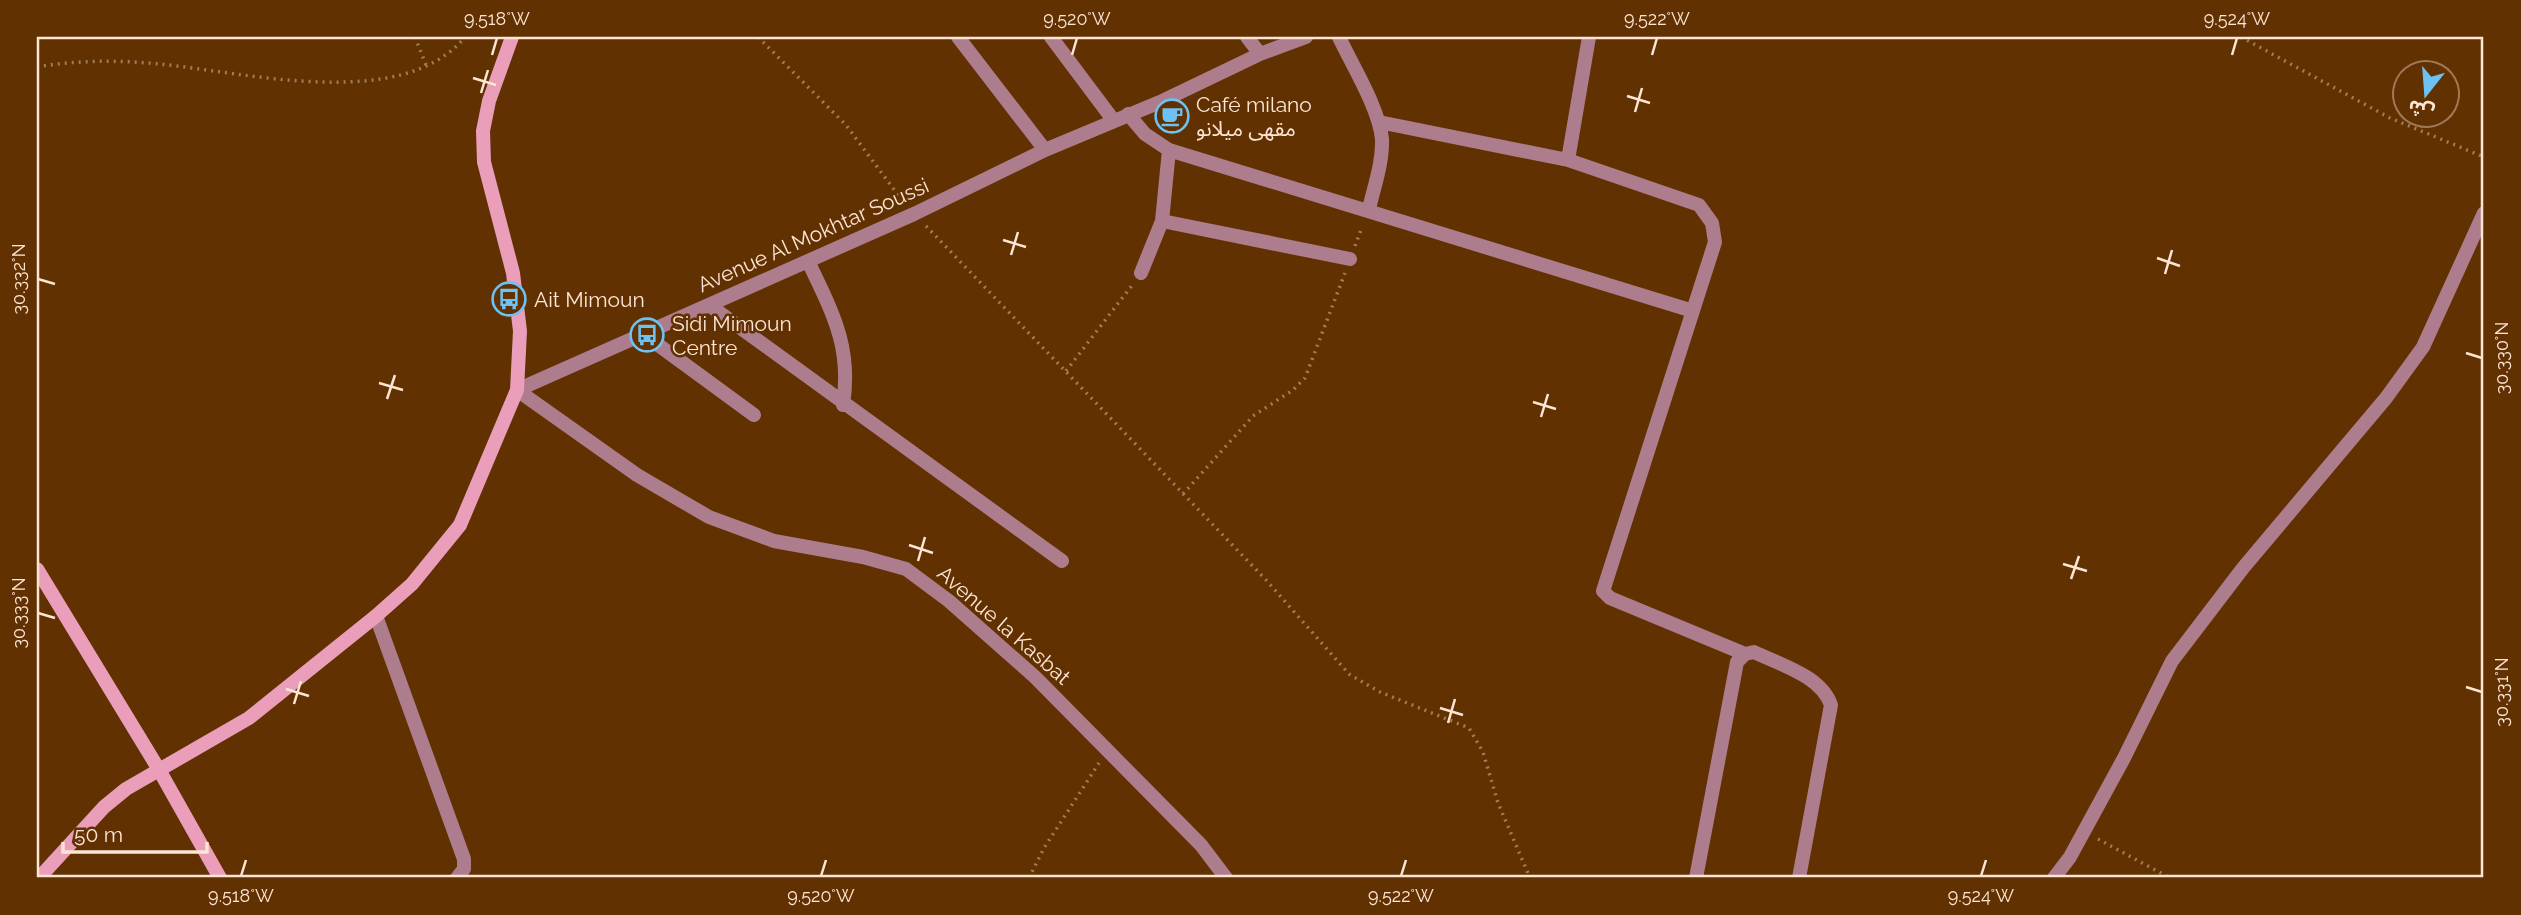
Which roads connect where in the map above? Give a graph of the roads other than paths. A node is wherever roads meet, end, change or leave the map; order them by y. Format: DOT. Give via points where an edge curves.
graph roads {
  1 [pos="512,37"];
  2 [pos="958,37"];
  3 [pos="1051,37"];
  4 [pos="1247,37"];
  5 [pos="1306,37"];
  6 [pos="1339,37"];
  7 [pos="1590,37"];
  8 [pos="1260,54"];
  9 [pos="1128,114"];
  10 [pos="1114,121"];
  11 [pos="1379,122"];
  12 [pos="1045,150"];
  13 [pos="1169,150"];
  14 [pos="1568,160"];
  15 [pos="1368,209"];
  16 [pos="2484,213"];
  17 [pos="1162,221"];
  18 [pos="1350,259"];
  19 [pos="808,261"];
  20 [pos="1141,273"];
  21 [pos="709,305"];
  22 [pos="1693,311"];
  23 [pos="642,332"];
  24 [pos="517,390"];
  25 [pos="843,405"];
  26 [pos="754,415"];
  27 [pos="1062,561"];
  28 [pos="37,569"];
  29 [pos="376,616"];
  30 [pos="1745,654"];
  31 [pos="158,768"];
  32 [pos="39,878"];
  33 [pos="220,878"];
  34 [pos="457,878"];
  35 [pos="1226,878"];
  36 [pos="1696,878"];
  37 [pos="1799,878"];
  38 [pos="2054,878"];
  1 -- 24 [label="street" via="489,101 484,151 513,273 520,331"];
  2 -- 12 [label="street"];
  3 -- 10 [label="street"];
  4 -- 8 [label="street"];
  5 -- 8 [label="street, Avenue Al Mokhtar Soussi"];
  6 -- 11 [label="street"];
  7 -- 14 [label="street"];
  8 -- 9 [label="street, Avenue Al Mokhtar Soussi"];
  9 -- 10 [label="street, Avenue Al Mokhtar Soussi"];
  9 -- 13 [label="street" via="1145,134"];
  10 -- 12 [label="street, Avenue Al Mokhtar Soussi"];
  11 -- 14 [label="street"];
  11 -- 15 [label="street" via="1380,164"];
  12 -- 19 [label="street, Avenue Al Mokhtar Soussi"];
  13 -- 15 [label="street"];
  13 -- 17 [label="street"];
  14 -- 22 [label="street" via="1699,205 1712,223 1715,242"];
  15 -- 22 [label="street"];
  16 -- 38 [label="street" via="2423,347 2172,661 2084,832"];
  17 -- 18 [label="street"];
  17 -- 20 [label="street"];
  19 -- 21 [label="street, Avenue Al Mokhtar Soussi"];
  19 -- 25 [label="street" via="835,316 846,355"];
  21 -- 23 [label="street, Avenue Al Mokhtar Soussi"];
  21 -- 25 [label="street"];
  22 -- 30 [label="street" via="1604,591 1610,598"];
  23 -- 24 [label="street, Avenue Al Mokhtar Soussi"];
  23 -- 26 [label="street"];
  24 -- 29 [label="street" via="460,525 412,584"];
  24 -- 35 [label="street, Avenue la Kasbat" via="637,475 709,517 774,541 863,556 906,569 1018,662 1201,845"];
  25 -- 27 [label="street"];
  28 -- 31 [label="street"];
  29 -- 31 [label="street" via="260,710"];
  29 -- 34 [label="street" via="464,859"];
  30 -- 36 [label="street" via="1737,662"];
  30 -- 37 [label="street" via="1754,652 1817,683 1831,705"];
  31 -- 32 [label="street" via="104,807"];
  31 -- 33 [label="street"];
}
